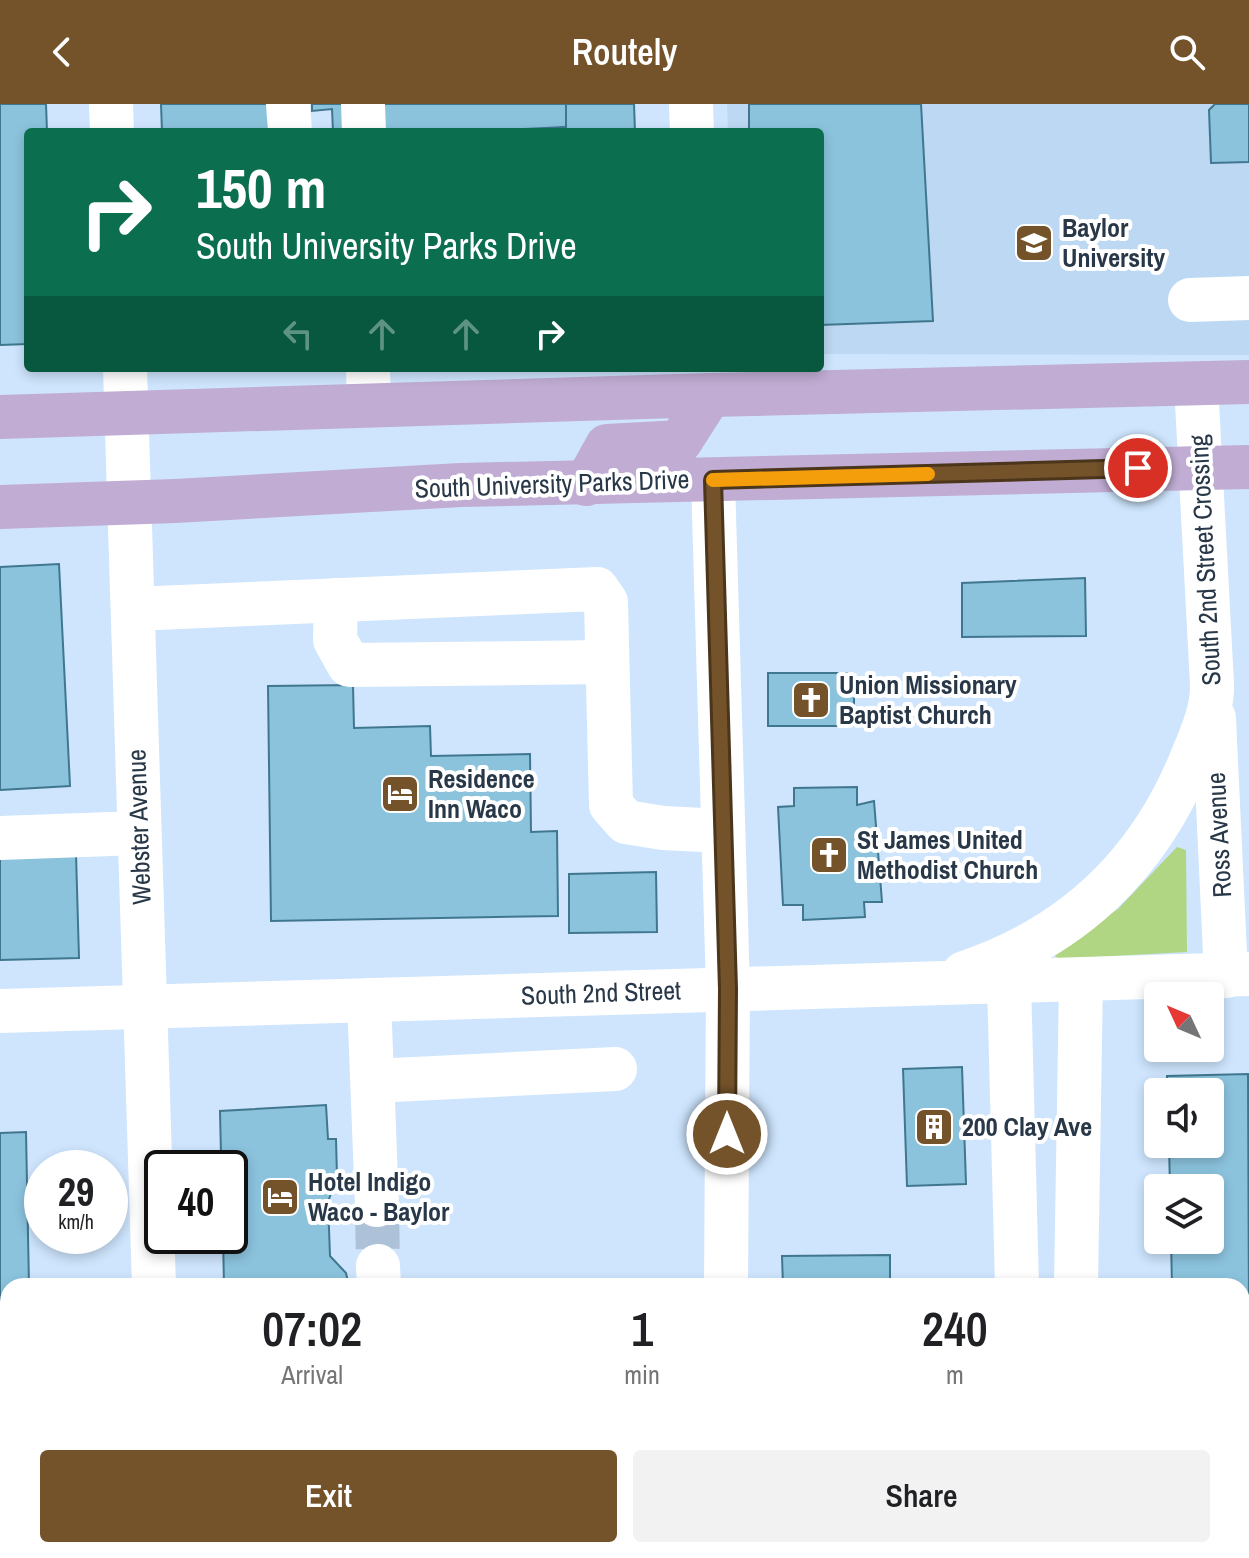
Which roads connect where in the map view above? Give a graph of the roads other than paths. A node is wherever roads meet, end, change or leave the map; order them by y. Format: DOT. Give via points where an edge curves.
graph roads {
  1 [pos="111,104"];
  2 [pos="288,104"];
  3 [pos="363,104"];
  4 [pos="691,104"];
  5 [pos="112,128"];
  6 [pos="290,128"];
  7 [pos="364,128"];
  8 [pos="692,128"];
  9 [pos="1249,298"];
  10 [pos="1190,300"];
  11 [pos="125,372"];
  12 [pos="709,381"];
  13 [pos="1249,382"];
  14 [pos="1196,384"];
  15 [pos="369,387"];
  16 [pos="128,413"];
  17 [pos="0,417"];
  18 [pos="1201,467"];
  19 [pos="1249,467"];
  20 [pos="713,480"];
  21 [pos="586,484"];
  22 [pos="130,503"];
  23 [pos="0,507"];
  24 [pos="336,600"];
  25 [pos="133,609"];
  26 [pos="607,662"];
  27 [pos="1213,695"];
  28 [pos="1232,742"];
  29 [pos="723,831"];
  30 [pos="139,833"];
  31 [pos="0,838"];
  32 [pos="1237,975"];
  33 [pos="1081,980"];
  34 [pos="1009,982"];
  35 [pos="931,984"];
  36 [pos="728,989"];
  37 [pos="369,1000"];
  38 [pos="144,1006"];
  39 [pos="0,1011"];
  40 [pos="615,1069"];
  41 [pos="373,1081"];
  42 [pos="377,1205"];
  43 [pos="154,1278"];
  44 [pos="726,1278"];
  45 [pos="1017,1278"];
  46 [pos="1076,1278"];
  1 -- 5 [label="street"];
  2 -- 6 [label="street"];
  3 -- 7 [label="street"];
  4 -- 8 [label="street"];
  9 -- 10 [label="street"];
  11 -- 16 [label="street, Webster Avenue"];
  12 -- 14 [label="main road"];
  12 -- 15 [label="main road"];
  12 -- 21 [label="main road" via="680,442 607,446"];
  13 -- 14 [label="main road"];
  14 -- 18 [label="street, South 2nd Street Crossing"];
  15 -- 16 [label="main road"];
  16 -- 17 [label="main road"];
  16 -- 22 [label="street, Webster Avenue"];
  18 -- 19 [label="main road, South University Parks Drive"];
  18 -- 20 [label="main road, South University Parks Drive"];
  18 -- 27 [label="street, South 2nd Street Crossing"];
  20 -- 21 [label="main road, South University Parks Drive"];
  20 -- 29 [label="street"];
  21 -- 22 [label="main road, South University Parks Drive" via="461,485"];
  22 -- 23 [label="main road, South University Parks Drive"];
  22 -- 25 [label="street, Webster Avenue"];
  24 -- 25 [label="street"];
  24 -- 26 [label="street" via="335,640 349,665"];
  24 -- 26 [label="street" via="597,589 606,602"];
  25 -- 30 [label="street, Webster Avenue"];
  26 -- 29 [label="street" via="611,805 626,822"];
  27 -- 28 [label="street, Ross Avenue"];
  27 -- 35 [label="street, South 2nd Street Crossing" via="1176,796 1123,873 1051,933 990,964"];
  28 -- 32 [label="street, Ross Avenue"];
  29 -- 36 [label="street"];
  30 -- 31 [label="street"];
  30 -- 38 [label="street, Webster Avenue"];
  32 -- 33 [label="street, South 2nd Street"];
  33 -- 34 [label="street, South 2nd Street"];
  33 -- 46 [label="street"];
  34 -- 35 [label="street, South 2nd Street"];
  34 -- 45 [label="street"];
  35 -- 36 [label="street, South 2nd Street"];
  36 -- 37 [label="street, South 2nd Street"];
  36 -- 44 [label="street"];
  37 -- 38 [label="street, South 2nd Street"];
  37 -- 41 [label="street"];
  38 -- 39 [label="street, South 2nd Street"];
  38 -- 43 [label="street, Webster Avenue"];
  40 -- 41 [label="street"];
  41 -- 42 [label="street"];
}
